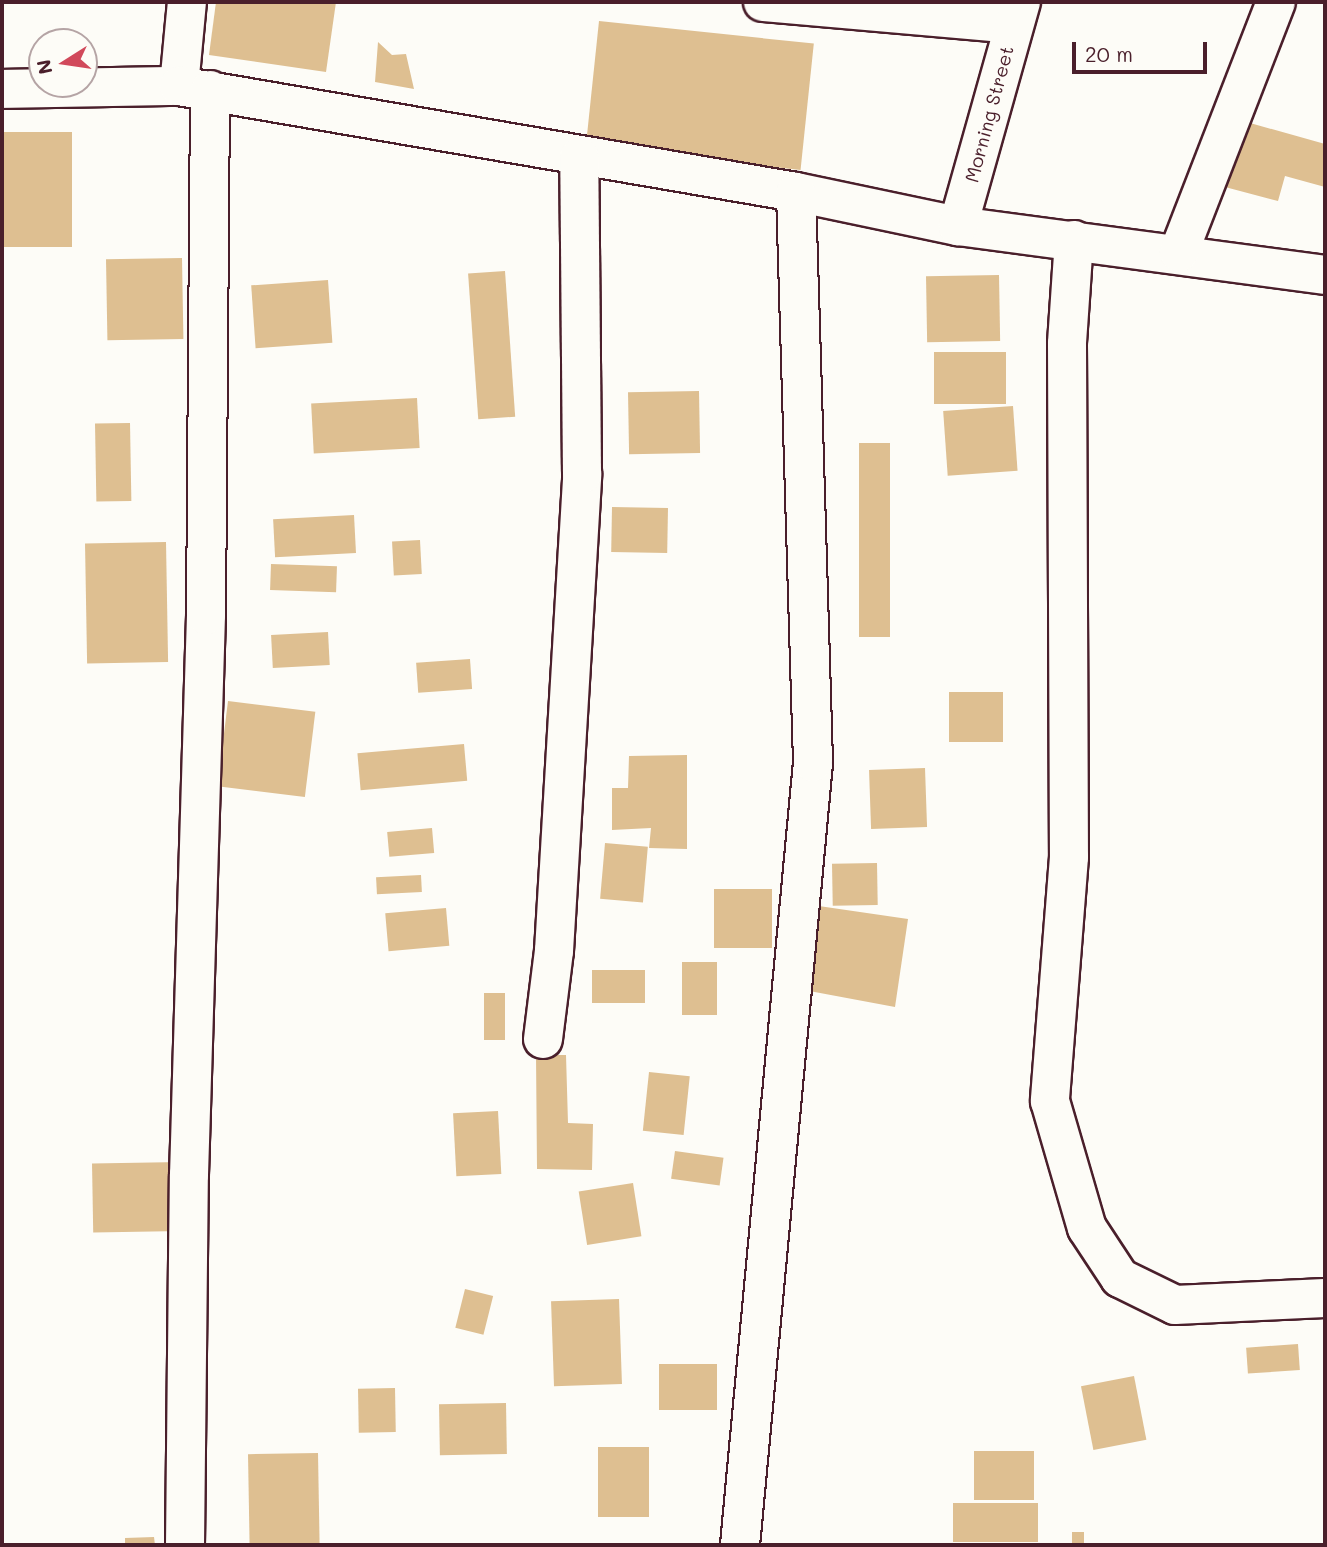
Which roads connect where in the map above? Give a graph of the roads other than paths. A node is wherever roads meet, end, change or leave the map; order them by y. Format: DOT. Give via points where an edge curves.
graph roads {
  1 [pos="187,2"];
  2 [pos="763,2"];
  3 [pos="1276,2"];
  4 [pos="1017,13"];
  5 [pos="194,88"];
  6 [pos="2,89"];
  7 [pos="579,157"];
  8 [pos="796,192"];
  9 [pos="958,226"];
  10 [pos="1074,240"];
  11 [pos="1180,252"];
  12 [pos="1325,275"];
  13 [pos="543,1039"];
  14 [pos="1325,1298"];
  15 [pos="185,1545"];
  16 [pos="740,1545"];
  1 -- 5 [label="street"];
  2 -- 4 [label="street"];
  3 -- 11 [label="street"];
  4 -- 9 [label="street, Morning Street"];
  5 -- 6 [label="street"];
  5 -- 7 [label="street"];
  5 -- 15 [label="street" via="206,615 189,1175"];
  7 -- 8 [label="street"];
  7 -- 13 [label="street" via="582,474 554,951"];
  8 -- 9 [label="street"];
  8 -- 16 [label="street" via="813,762"];
  9 -- 10 [label="street"];
  10 -- 11 [label="street"];
  10 -- 14 [label="street" via="1067,344 1069,857 1050,1101 1087,1228 1120,1278 1175,1305"];
  11 -- 12 [label="street"];
}
